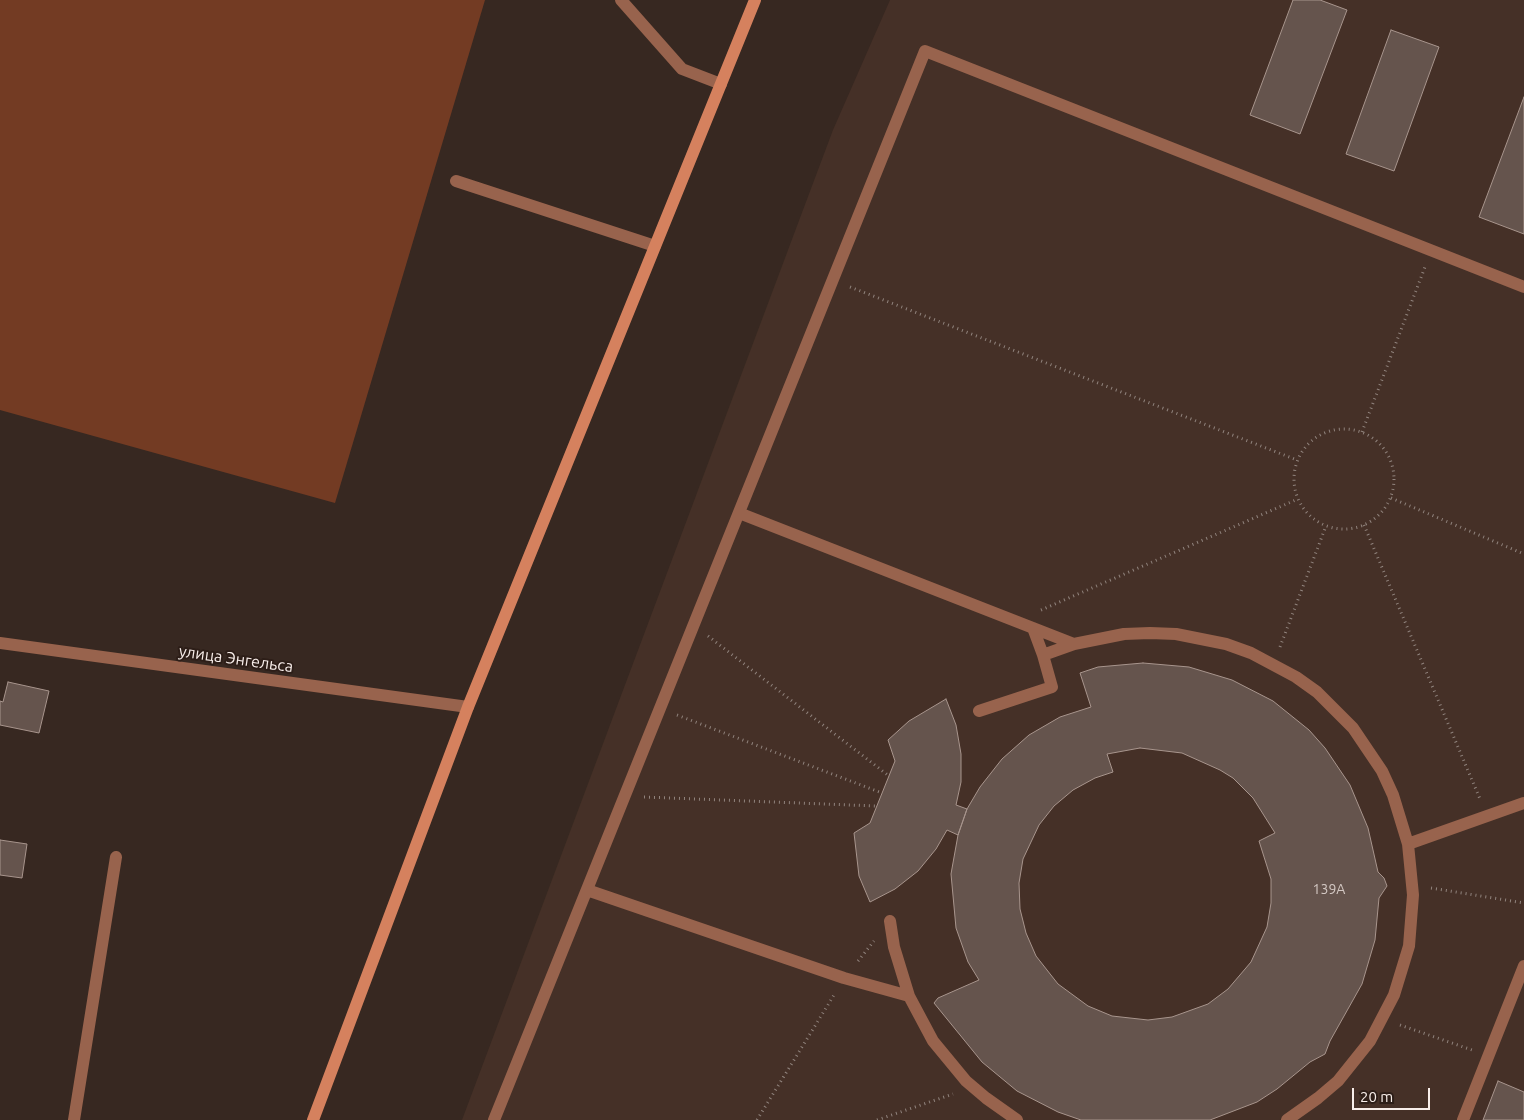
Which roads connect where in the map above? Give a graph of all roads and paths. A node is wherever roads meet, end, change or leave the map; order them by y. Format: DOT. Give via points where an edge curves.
graph roads {
  1 [pos="621,0"];
  2 [pos="755,0"];
  3 [pos="721,84"];
  4 [pos="456,181"];
  5 [pos="655,246"];
  6 [pos="1431,250"];
  7 [pos="833,280"];
  8 [pos="1524,287"];
  9 [pos="1362,432"];
  10 [pos="1297,460"];
  11 [pos="1391,498"];
  12 [pos="1298,499"];
  13 [pos="739,513"];
  14 [pos="1364,525"];
  15 [pos="1326,526"];
  16 [pos="1524,554"];
  17 [pos="1015,621"];
  18 [pos="694,625"];
  19 [pos="1032,628"];
  20 [pos="0,644"];
  21 [pos="1074,644"];
  22 [pos="1043,655"];
  23 [pos="1274,664"];
  24 [pos="468,707"];
  25 [pos="660,708"];
  26 [pos="979,711"];
  27 [pos="889,776"];
  28 [pos="882,793"];
  29 [pos="626,796"];
  30 [pos="1524,803"];
  31 [pos="876,806"];
  32 [pos="1487,816"];
  33 [pos="1408,844"];
  34 [pos="116,857"];
  35 [pos="1413,885"];
  36 [pos="587,890"];
  37 [pos="1524,903"];
  38 [pos="890,921"];
  39 [pos="1524,966"];
  40 [pos="844,978"];
  41 [pos="909,996"];
  42 [pos="1383,1019"];
  43 [pos="1488,1056"];
  44 [pos="973,1087"];
  45 [pos="74,1120"];
  46 [pos="313,1120"];
  47 [pos="494,1120"];
  48 [pos="757,1120"];
  49 [pos="877,1120"];
  50 [pos="1017,1120"];
  51 [pos="1287,1120"];
  52 [pos="1463,1120"];
  1 -- 3 [label="street" via="682,69"];
  2 -- 3 [label="main road"];
  3 -- 5 [label="main road"];
  4 -- 5 [label="street"];
  5 -- 24 [label="main road"];
  6 -- 7 [label="street" via="925,51"];
  6 -- 8 [label="street"];
  6 -- 9 [label="path"];
  7 -- 10 [label="path"];
  7 -- 13 [label="street"];
  9 -- 10 [label="path" via="1343,428 1324,433 1311,440"];
  9 -- 11 [label="path" via="1379,443 1390,459 1394,478"];
  10 -- 12 [label="path" via="1294,480"];
  11 -- 14 [label="path" via="1380,514"];
  11 -- 16 [label="path"];
  12 -- 15 [label="path" via="1309,516"];
  12 -- 17 [label="path"];
  13 -- 17 [label="street"];
  13 -- 18 [label="street"];
  14 -- 15 [label="path" via="1345,529"];
  14 -- 32 [label="path"];
  15 -- 23 [label="path"];
  17 -- 19 [label="street"];
  18 -- 25 [label="street"];
  18 -- 27 [label="path"];
  19 -- 21 [label="street"];
  19 -- 22 [label="street"];
  20 -- 24 [label="street, улица Энгельса"];
  21 -- 22 [label="street"];
  21 -- 23 [label="street" via="1124,634 1176,634 1226,644"];
  22 -- 26 [label="street" via="1052,687"];
  23 -- 33 [label="street" via="1317,692 1353,728 1382,771 1393,794"];
  24 -- 46 [label="main road"];
  25 -- 28 [label="path"];
  25 -- 29 [label="street"];
  29 -- 31 [label="path"];
  29 -- 36 [label="street"];
  30 -- 32 [label="street"];
  32 -- 33 [label="street"];
  33 -- 35 [label="street"];
  34 -- 45 [label="street"];
  35 -- 37 [label="path"];
  35 -- 42 [label="street" via="1409,946"];
  36 -- 40 [label="street"];
  36 -- 47 [label="street"];
  38 -- 40 [label="path"];
  38 -- 41 [label="street" via="894,947"];
  39 -- 43 [label="street"];
  40 -- 41 [label="street"];
  40 -- 48 [label="path"];
  41 -- 44 [label="street" via="934,1041"];
  42 -- 43 [label="path"];
  42 -- 51 [label="street" via="1338,1081"];
  43 -- 52 [label="street"];
  44 -- 49 [label="path"];
  44 -- 50 [label="street"];
}
